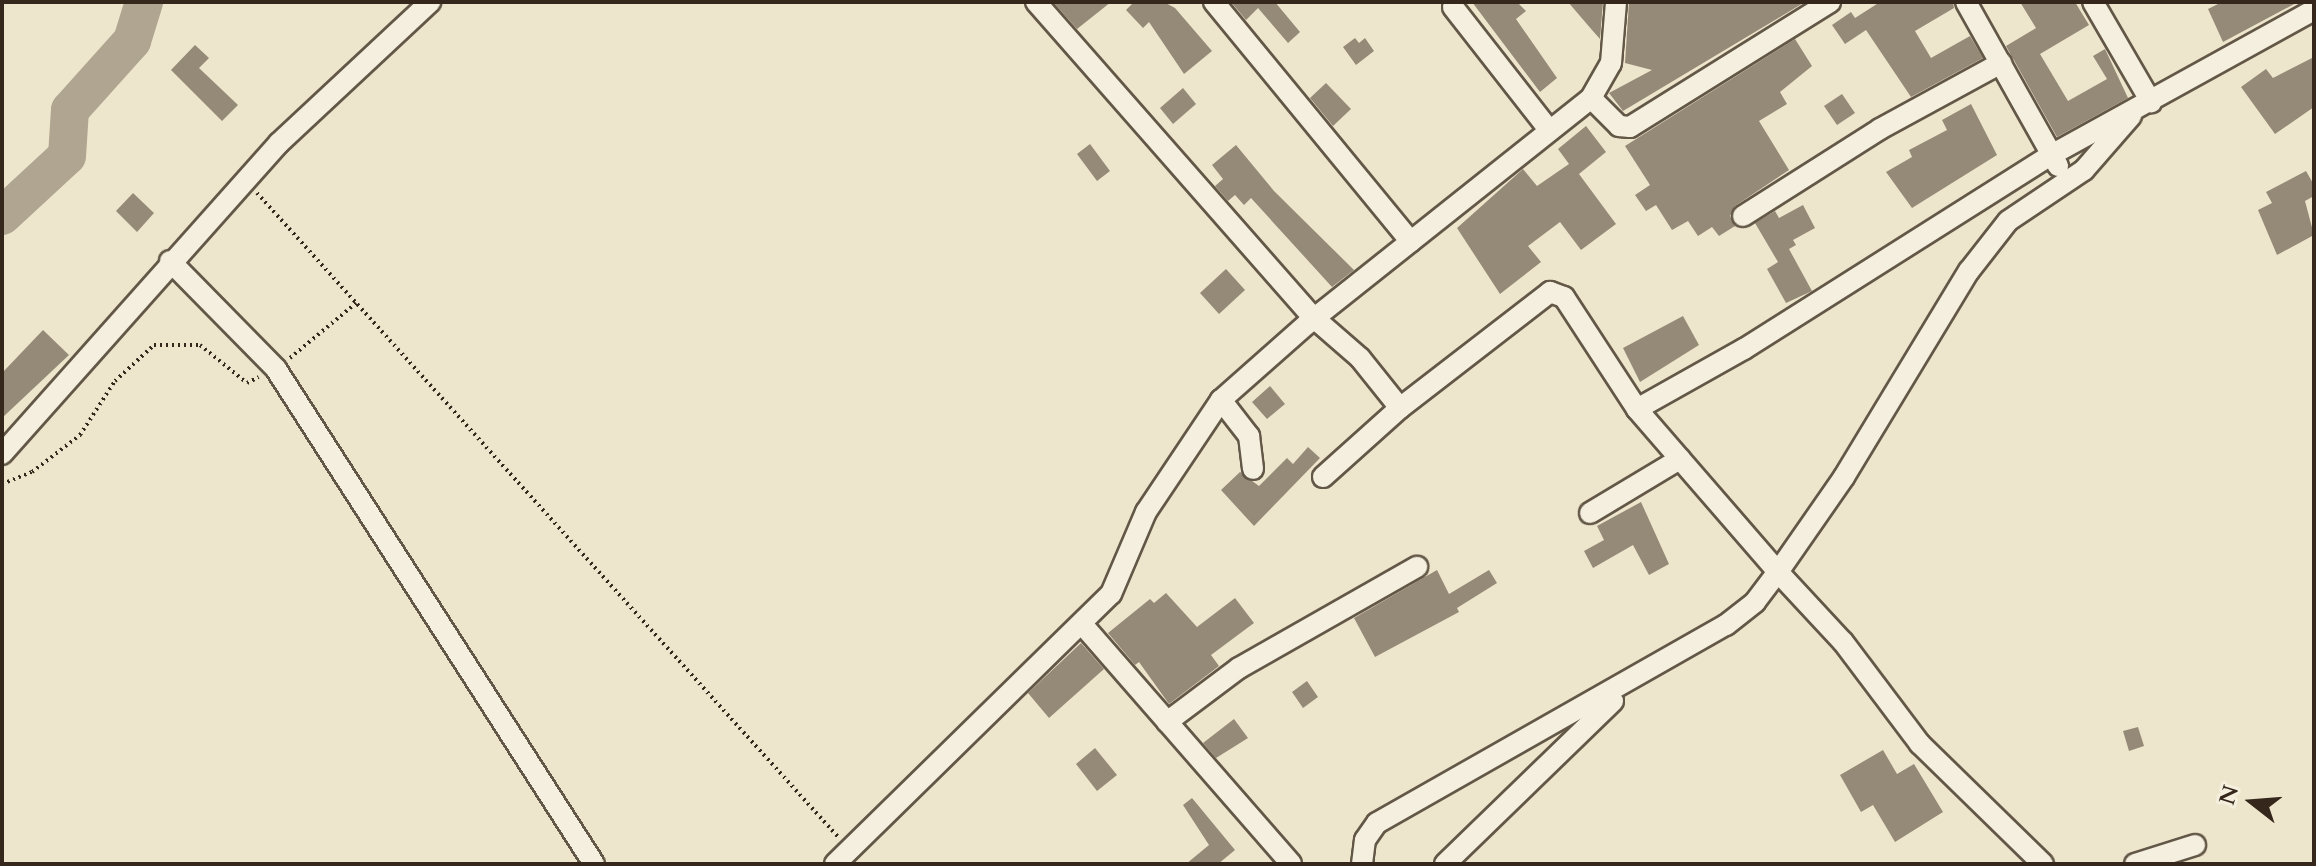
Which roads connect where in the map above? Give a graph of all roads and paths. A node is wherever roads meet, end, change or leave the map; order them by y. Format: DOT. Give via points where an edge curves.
graph roads {
  1 [pos="430,2"];
  2 [pos="1036,2"];
  3 [pos="1214,2"];
  4 [pos="1616,2"];
  5 [pos="1830,2"];
  6 [pos="1966,2"];
  7 [pos="2093,2"];
  8 [pos="1453,7"];
  9 [pos="2314,10"];
  10 [pos="2001,63"];
  11 [pos="1591,98"];
  12 [pos="2151,102"];
  13 [pos="2133,114"];
  14 [pos="1550,131"];
  15 [pos="2053,154"];
  16 [pos="2064,181"];
  17 [pos="248,183"];
  18 [pos="1743,216"];
  19 [pos="1411,242"];
  20 [pos="170,261"];
  21 [pos="356,303"];
  22 [pos="1314,318"];
  23 [pos="276,369"];
  24 [pos="1221,400"];
  25 [pos="1400,408"];
  26 [pos="1637,409"];
  27 [pos="2,454"];
  28 [pos="1680,459"];
  29 [pos="1253,469"];
  30 [pos="1323,477"];
  31 [pos="2,484"];
  32 [pos="1590,513"];
  33 [pos="1417,567"];
  34 [pos="1778,572"];
  35 [pos="1082,624"];
  36 [pos="1633,682"];
  37 [pos="1167,722"];
  38 [pos="2195,845"];
  39 [pos="843,858"];
  40 [pos="594,864"];
  41 [pos="1291,864"];
  42 [pos="1362,864"];
  43 [pos="1445,864"];
  44 [pos="2043,864"];
  45 [pos="2135,864"];
  1 -- 17 [label="street" via="279,143"];
  2 -- 22 [label="street"];
  3 -- 19 [label="street"];
  4 -- 11 [label="street" via="1611,63"];
  5 -- 11 [label="street" via="1630,127 1619,126"];
  6 -- 10 [label="street"];
  7 -- 12 [label="street"];
  8 -- 14 [label="street"];
  9 -- 12 [label="street"];
  10 -- 15 [label="street"];
  10 -- 18 [label="street" via="1880,129"];
  11 -- 14 [label="street"];
  12 -- 13 [label="street"];
  13 -- 15 [label="street"];
  13 -- 16 [label="street" via="2111,144"];
  14 -- 19 [label="street"];
  15 -- 16 [label="street"];
  15 -- 26 [label="street" via="1744,349"];
  16 -- 34 [label="street" via="2008,221 1969,271 1844,477"];
  17 -- 20 [label="street"];
  17 -- 21 [label="path"];
  19 -- 22 [label="street"];
  20 -- 23 [label="street"];
  20 -- 27 [label="street"];
  21 -- 23 [label="path"];
  21 -- 39 [label="path"];
  22 -- 24 [label="street"];
  22 -- 25 [label="street" via="1360,358"];
  23 -- 31 [label="path" via="247,383 200,345 154,345 115,381 80,435 32,472"];
  23 -- 40 [label="street"];
  24 -- 29 [label="street" via="1249,436"];
  24 -- 35 [label="street" via="1146,512 1111,594"];
  25 -- 26 [label="street" via="1542,293 1550,292 1564,297"];
  25 -- 30 [label="street"];
  26 -- 28 [label="street"];
  28 -- 32 [label="street"];
  28 -- 34 [label="street"];
  33 -- 37 [label="street" via="1239,668"];
  34 -- 36 [label="street" via="1755,602 1726,625"];
  34 -- 44 [label="street" via="1843,642 1920,744"];
  35 -- 37 [label="street"];
  35 -- 39 [label="street"];
  36 -- 42 [label="street" via="1377,823 1365,840"];
  36 -- 43 [label="street"];
  37 -- 41 [label="street"];
  38 -- 45 [label="street"];
}
